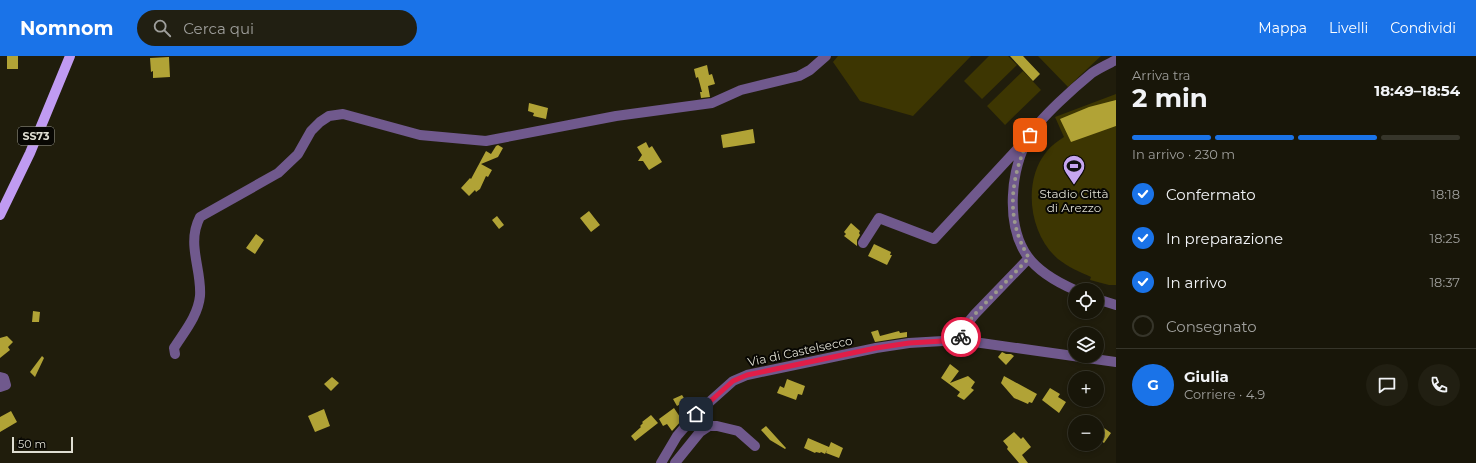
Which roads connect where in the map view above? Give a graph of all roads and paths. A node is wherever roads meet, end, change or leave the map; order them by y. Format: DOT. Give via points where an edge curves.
graph roads {
  1 [pos="70,56"];
  2 [pos="826,56"];
  3 [pos="1116,60"];
  4 [pos="1030,135"];
  5 [pos="0,215"];
  6 [pos="863,243"];
  7 [pos="1029,258"];
  8 [pos="1068,286"];
  9 [pos="1104,301"];
  10 [pos="1116,305"];
  11 [pos="960,340"];
  12 [pos="175,354"];
  13 [pos="1116,362"];
  14 [pos="0,377"];
  15 [pos="0,387"];
  16 [pos="755,446"];
  17 [pos="661,463"];
  18 [pos="675,463"];
  1 -- 5 [label="main road, SS73" via="30,153"];
  2 -- 12 [label="street" via="799,76 741,90 712,103 616,116 486,141 420,135 343,114 329,116 311,132 298,154 278,173 200,217 193,237 200,295 196,313 174,348"];
  3 -- 4 [label="street" via="1093,72 1046,115"];
  4 -- 6 [label="street" via="934,239 879,218"];
  4 -- 7 [label="street" via="1020,156 1014,180 1013,206 1016,230 1021,246"];
  7 -- 8 [label="street" via="1045,273"];
  7 -- 11 [label="street" via="975,314 965,326"];
  9 -- 10 [label="street"];
  11 -- 13 [label="street, Via di Castelsecco"];
  11 -- 17 [label="street, Via di Castelsecco" via="876,348 747,375 733,381 696,414 677,436"];
  14 -- 15 [label="street" via="4,378 6,385"];
  16 -- 18 [label="street" via="738,431 709,426 700,432"];
}
